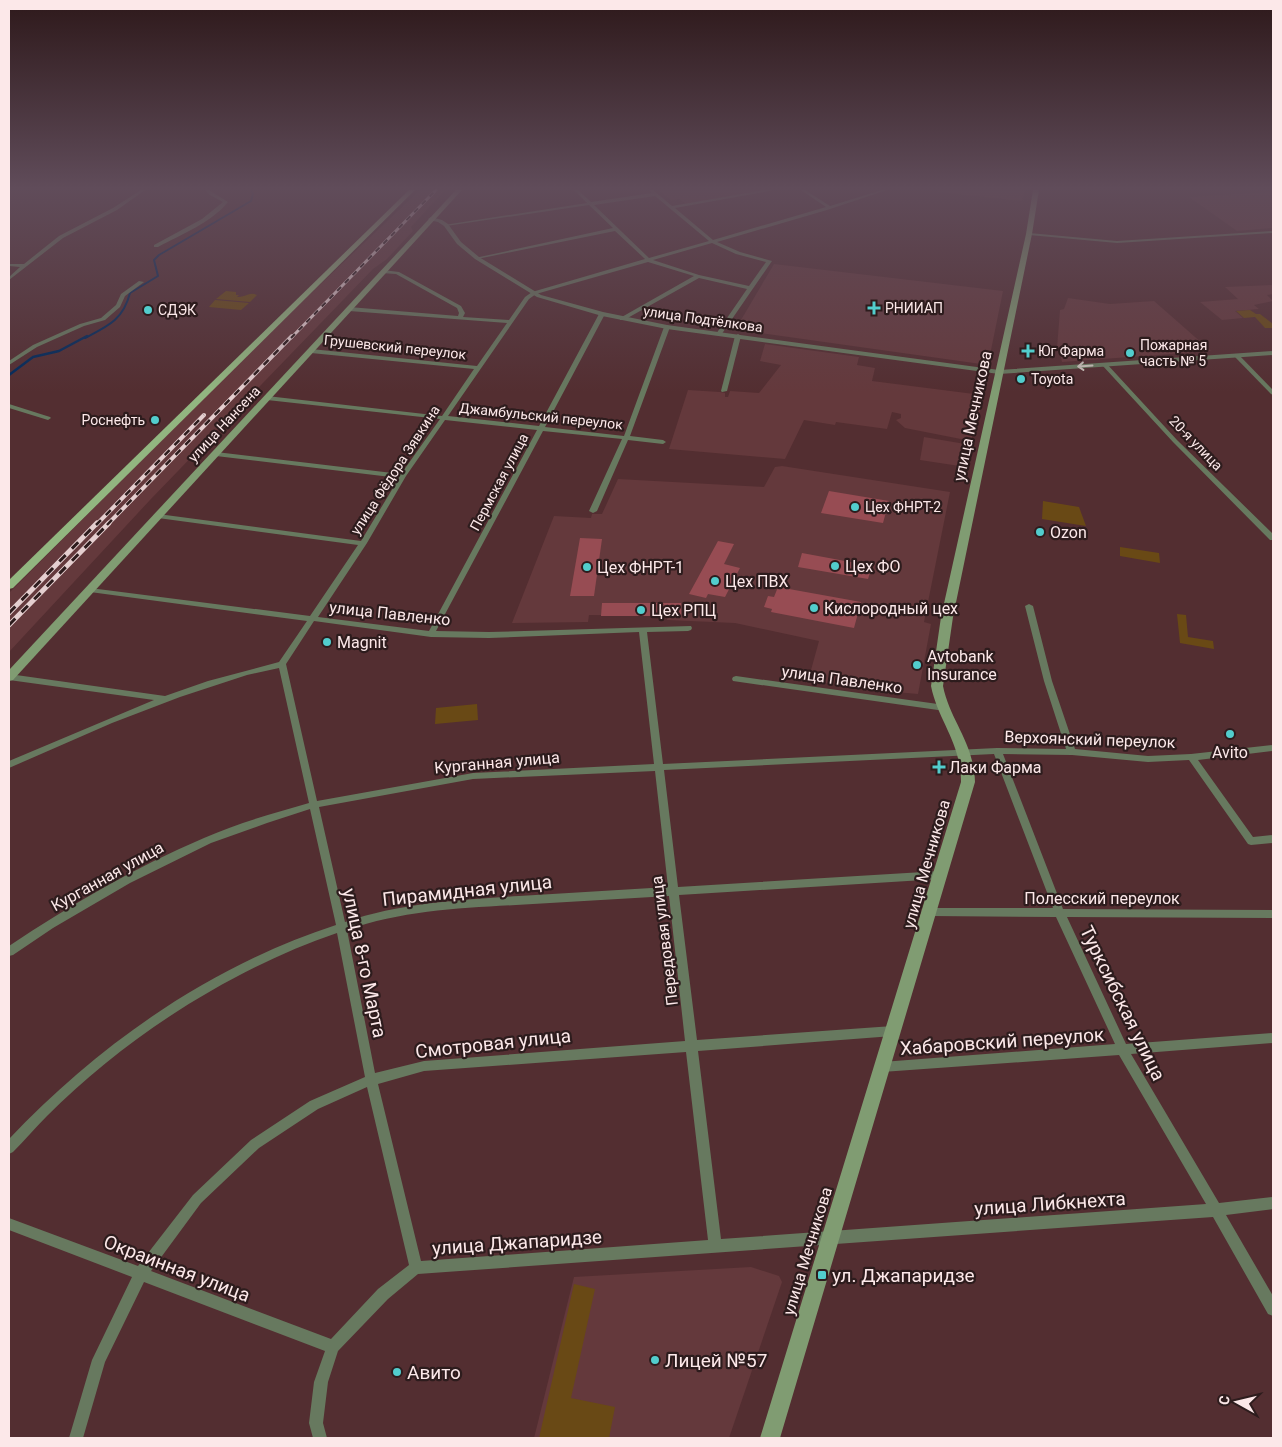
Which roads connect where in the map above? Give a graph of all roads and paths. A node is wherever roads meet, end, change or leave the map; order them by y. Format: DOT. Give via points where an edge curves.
graph roads {
  1 [pos="37,258"];
  2 [pos="343,258"];
  3 [pos="396,258"];
  4 [pos="477,258"];
  5 [pos="646,258"];
  6 [pos="656,258"];
  7 [pos="756,258"];
  8 [pos="1024,258"];
  9 [pos="648,260"];
  10 [pos="9,265"];
  11 [pos="26,266"];
  12 [pos="383,272"];
  13 [pos="698,276"];
  14 [pos="9,279"];
  15 [pos="141,282"];
  16 [pos="751,288"];
  17 [pos="534,293"];
  18 [pos="349,309"];
  19 [pos="602,314"];
  20 [pos="460,318"];
  21 [pos="622,319"];
  22 [pos="509,322"];
  23 [pos="667,327"];
  24 [pos="719,334"];
  25 [pos="738,336"];
  26 [pos="311,351"];
  27 [pos="1273,353"];
  28 [pos="1236,355"];
  29 [pos="9,363"];
  30 [pos="1104,364"];
  31 [pos="477,368"];
  32 [pos="999,372"];
  33 [pos="724,392"];
  34 [pos="1273,393"];
  35 [pos="267,398"];
  36 [pos="9,406"];
  37 [pos="48,418"];
  38 [pos="443,418"];
  39 [pos="541,429"];
  40 [pos="626,438"];
  41 [pos="663,442"];
  42 [pos="216,454"];
  43 [pos="403,476"];
  44 [pos="593,511"];
  45 [pos="158,516"];
  46 [pos="1273,538"];
  47 [pos="364,543"];
  48 [pos="10,583"];
  49 [pos="90,590"];
  50 [pos="1029,606"];
  51 [pos="311,620"];
  52 [pos="688,628"];
  53 [pos="643,630"];
  54 [pos="431,634"];
  55 [pos="282,664"];
  56 [pos="9,677"];
  57 [pos="736,679"];
  58 [pos="163,698"];
  59 [pos="944,708"];
  60 [pos="1273,748"];
  61 [pos="998,751"];
  62 [pos="1072,752"];
  63 [pos="966,753"];
  64 [pos="1191,757"];
  65 [pos="9,765"];
  66 [pos="658,766"];
  67 [pos="312,805"];
  68 [pos="1273,839"];
  69 [pos="940,875"];
  70 [pos="674,890"];
  71 [pos="930,912"];
  72 [pos="1059,912"];
  73 [pos="1273,914"];
  74 [pos="341,926"];
  75 [pos="9,952"];
  76 [pos="893,1031"];
  77 [pos="1273,1038"];
  78 [pos="692,1045"];
  79 [pos="1123,1050"];
  80 [pos="882,1067"];
  81 [pos="371,1080"];
  82 [pos="9,1148"];
  83 [pos="1273,1203"];
  84 [pos="1217,1210"];
  85 [pos="9,1224"];
  86 [pos="828,1237"];
  87 [pos="715,1247"];
  88 [pos="416,1268"];
  89 [pos="140,1275"];
  90 [pos="1273,1310"];
  91 [pos="333,1347"];
  92 [pos="76,1438"];
  93 [pos="320,1438"];
  94 [pos="770,1438"];
  1 -- 11 [label="street"];
  2 -- 48 [label="main road"];
  3 -- 12 [label="main road, улица Нансена"];
  4 -- 17 [label="street, улица Подтёлкова"];
  5 -- 9 [label="street"];
  6 -- 9 [label="street"];
  7 -- 16 [label="street" via="769,261"];
  8 -- 32 [label="main road, улица Мечникова"];
  9 -- 13 [label="street"];
  9 -- 17 [label="street"];
  10 -- 11 [label="street"];
  11 -- 14 [label="street"];
  12 -- 18 [label="main road, улица Нансена"];
  12 -- 20 [label="street" via="397,274 459,308"];
  13 -- 16 [label="street"];
  13 -- 21 [label="street"];
  15 -- 29 [label="street" via="123,294 118,306 103,319 35,346"];
  16 -- 24 [label="street"];
  17 -- 19 [label="street, улица Подтёлкова"];
  17 -- 22 [label="street, улица Фёдора Зявкина"];
  18 -- 20 [label="street"];
  18 -- 26 [label="main road, улица Нансена"];
  19 -- 21 [label="street, улица Подтёлкова"];
  19 -- 39 [label="street, Пермская улица"];
  20 -- 22 [label="street"];
  21 -- 23 [label="street, улица Подтёлкова"];
  22 -- 31 [label="street, улица Фёдора Зявкина"];
  23 -- 24 [label="street, улица Подтёлкова"];
  23 -- 40 [label="street"];
  24 -- 25 [label="street, улица Подтёлкова"];
  25 -- 32 [label="street, улица Подтёлкова"];
  25 -- 33 [label="street"];
  26 -- 31 [label="street, Грушевский переулок"];
  26 -- 35 [label="main road, улица Нансена"];
  27 -- 28 [label="street, улица Подтёлкова"];
  28 -- 30 [label="street, улица Подтёлкова"];
  28 -- 34 [label="street"];
  30 -- 32 [label="street, улица Подтёлкова, one-way"];
  30 -- 46 [label="street, 20-я улица" via="1174,440"];
  31 -- 38 [label="street, улица Фёдора Зявкина"];
  32 -- 59 [label="main road, улица Мечникова" via="947,617 937,686"];
  35 -- 38 [label="street, Джамбульский переулок"];
  35 -- 42 [label="main road, улица Нансена"];
  36 -- 37 [label="street"];
  38 -- 39 [label="street, Джамбульский переулок"];
  38 -- 43 [label="street, улица Фёдора Зявкина"];
  39 -- 40 [label="street, Джамбульский переулок"];
  39 -- 54 [label="street, Пермская улица"];
  40 -- 41 [label="street, Джамбульский переулок"];
  40 -- 44 [label="street"];
  42 -- 43 [label="street"];
  42 -- 45 [label="main road, улица Нансена"];
  43 -- 47 [label="street, улица Фёдора Зявкина"];
  45 -- 47 [label="street"];
  45 -- 49 [label="main road, улица Нансена"];
  47 -- 51 [label="street, улица Фёдора Зявкина"];
  49 -- 51 [label="street, улица Павленко"];
  49 -- 56 [label="main road, улица Нансена"];
  50 -- 62 [label="street" via="1048,681"];
  51 -- 54 [label="street, улица Павленко"];
  51 -- 55 [label="street, улица Фёдора Зявкина"];
  52 -- 53 [label="street, улица Павленко"];
  53 -- 54 [label="street, улица Павленко"];
  53 -- 66 [label="street, Передовая улица"];
  55 -- 58 [label="street"];
  55 -- 67 [label="street, улица 8-го Марта"];
  56 -- 58 [label="street"];
  57 -- 59 [label="street, улица Павленко"];
  58 -- 65 [label="street"];
  59 -- 63 [label="main road, улица Мечникова"];
  60 -- 64 [label="street, Верхоянский переулок"];
  61 -- 62 [label="street, Верхоянский переулок"];
  61 -- 63 [label="street, Верхоянский переулок"];
  61 -- 72 [label="street, Турксибская улица"];
  62 -- 64 [label="street, Верхоянский переулок" via="1148,759"];
  63 -- 66 [label="street, Курганная улица"];
  63 -- 69 [label="main road, улица Мечникова" via="968,782"];
  64 -- 68 [label="street" via="1250,841"];
  66 -- 67 [label="street, Курганная улица" via="473,776"];
  66 -- 70 [label="street, Передовая улица"];
  67 -- 74 [label="street, улица 8-го Марта"];
  67 -- 75 [label="street, Курганная улица" via="208,840 126,880"];
  69 -- 70 [label="street, Пирамидная улица"];
  69 -- 71 [label="main road, улица Мечникова"];
  70 -- 74 [label="street, Пирамидная улица" via="464,904 405,911"];
  70 -- 78 [label="street, Передовая улица"];
  71 -- 72 [label="street, Полесский переулок"];
  71 -- 76 [label="main road, улица Мечникова"];
  72 -- 73 [label="street, Полесский переулок"];
  72 -- 79 [label="street, Турксибская улица"];
  74 -- 81 [label="street, улица 8-го Марта"];
  74 -- 82 [label="street, Пирамидная улица" via="254,962 172,1010 80,1079"];
  76 -- 78 [label="street, Смотровая улица"];
  76 -- 80 [label="main road, улица Мечникова"];
  77 -- 79 [label="street, Хабаровский переулок"];
  78 -- 81 [label="street, Смотровая улица" via="424,1066"];
  78 -- 87 [label="street, Передовая улица"];
  79 -- 80 [label="street, Хабаровский переулок"];
  79 -- 84 [label="street, Турксибская улица"];
  80 -- 86 [label="main road, улица Мечникова"];
  81 -- 88 [label="street, улица 8-го Марта"];
  81 -- 89 [label="street, Смотровая улица" via="314,1104 255,1144 197,1199"];
  83 -- 84 [label="street, улица Либкнехта"];
  84 -- 86 [label="street, улица Либкнехта"];
  84 -- 90 [label="street, Турксибская улица"];
  85 -- 89 [label="street, Окраинная улица"];
  86 -- 87 [label="street, улица Джапаридзе"];
  86 -- 94 [label="main road, улица Мечникова"];
  87 -- 88 [label="street, улица Джапаридзе"];
  88 -- 91 [label="street, улица Джапаридзе" via="383,1294"];
  89 -- 91 [label="street, Окраинная улица"];
  89 -- 92 [label="street, Смотровая улица" via="99,1360"];
  91 -- 93 [label="street, улица Джапаридзе" via="320,1382 316,1423"];
}
